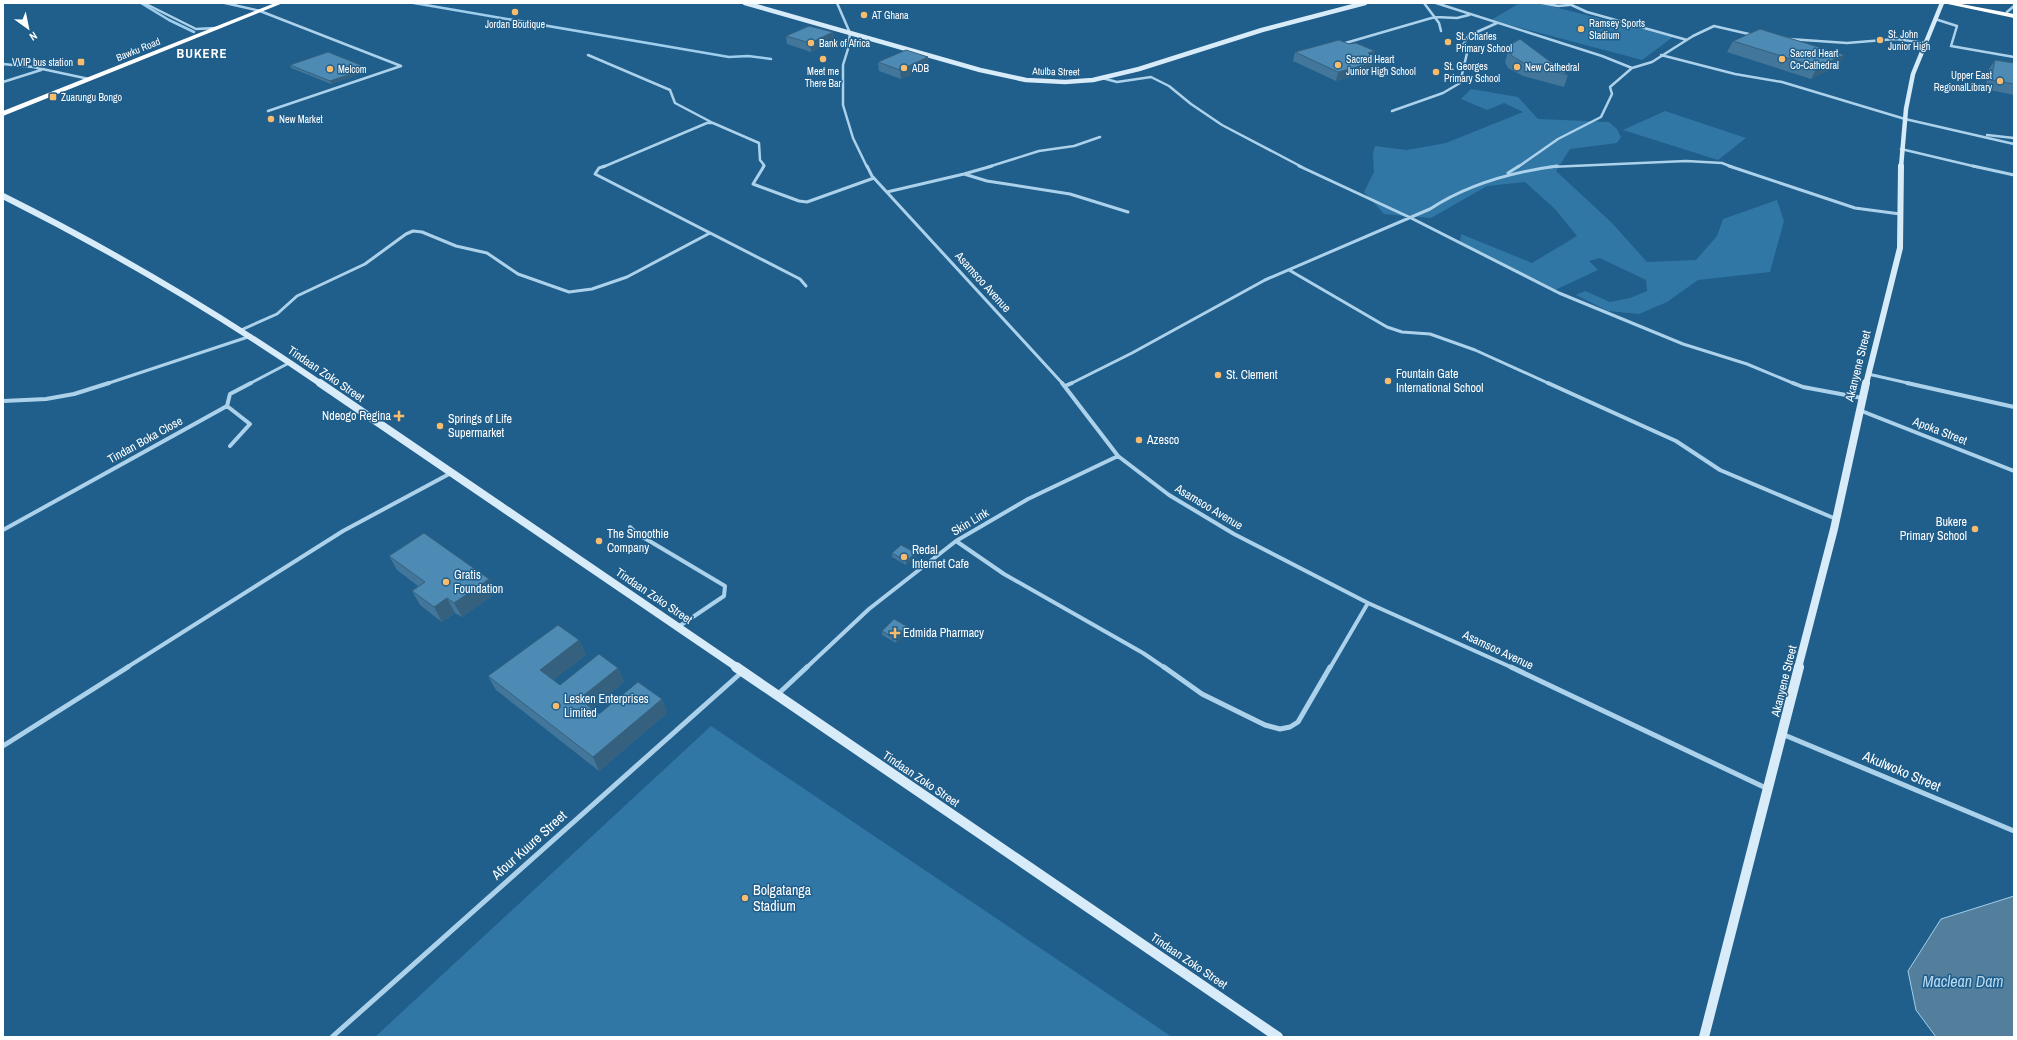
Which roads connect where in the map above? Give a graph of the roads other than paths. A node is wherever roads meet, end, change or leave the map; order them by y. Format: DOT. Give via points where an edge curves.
graph roads {
  1 [pos="144,3"];
  2 [pos="225,3"];
  3 [pos="244,3"];
  4 [pos="280,3"];
  5 [pos="745,3"];
  6 [pos="837,3"];
  7 [pos="1365,3"];
  8 [pos="1424,3"];
  9 [pos="1436,3"];
  10 [pos="1542,3"];
  11 [pos="1942,3"];
  12 [pos="1946,3"];
  13 [pos="1960,3"];
  14 [pos="1568,4"];
  15 [pos="237,6"];
  16 [pos="2014,6"];
  17 [pos="260,11"];
  18 [pos="2006,12"];
  19 [pos="2014,14"];
  20 [pos="1470,15"];
  21 [pos="1435,17"];
  22 [pos="1935,19"];
  23 [pos="1497,23"];
  24 [pos="216,28"];
  25 [pos="1441,31"];
  26 [pos="850,33"];
  27 [pos="1757,37"];
  28 [pos="1788,39"];
  29 [pos="1686,40"];
  30 [pos="1926,43"];
  31 [pos="1341,44"];
  32 [pos="588,55"];
  33 [pos="1661,55"];
  34 [pos="2014,57"];
  35 [pos="3,64"];
  36 [pos="1632,68"];
  37 [pos="41,70"];
  38 [pos="1102,78"];
  39 [pos="89,79"];
  40 [pos="3,82"];
  41 [pos="268,111"];
  42 [pos="1392,111"];
  43 [pos="3,114"];
  44 [pos="1905,119"];
  45 [pos="713,123"];
  46 [pos="1969,133"];
  47 [pos="1100,137"];
  48 [pos="2014,138"];
  49 [pos="2014,144"];
  50 [pos="1902,149"];
  51 [pos="964,174"];
  52 [pos="1506,175"];
  53 [pos="2014,175"];
  54 [pos="874,178"];
  55 [pos="888,192"];
  56 [pos="3,196"];
  57 [pos="1128,212"];
  58 [pos="1900,214"];
  59 [pos="1411,218"];
  60 [pos="710,233"];
  61 [pos="1289,270"];
  62 [pos="806,286"];
  63 [pos="241,330"];
  64 [pos="251,336"];
  65 [pos="289,363"];
  66 [pos="1868,374"];
  67 [pos="1065,386"];
  68 [pos="1862,398"];
  69 [pos="3,401"];
  70 [pos="227,406"];
  71 [pos="2014,407"];
  72 [pos="1859,410"];
  73 [pos="230,446"];
  74 [pos="1118,456"];
  75 [pos="2014,470"];
  76 [pos="451,473"];
  77 [pos="1836,519"];
  78 [pos="630,527"];
  79 [pos="3,530"];
  80 [pos="956,541"];
  81 [pos="1368,603"];
  82 [pos="678,627"];
  83 [pos="743,672"];
  84 [pos="776,695"];
  85 [pos="1782,734"];
  86 [pos="3,746"];
  87 [pos="1768,789"];
  88 [pos="2014,831"];
  89 [pos="332,1037"];
  90 [pos="1278,1037"];
  91 [pos="1704,1037"];
  1 -- 24 [label="street" via="196,29"];
  2 -- 15 [label="street"];
  3 -- 15 [label="street"];
  4 -- 17 [label="highway, Bawku Road"];
  5 -- 26 [label="street, Atulba Street"];
  6 -- 26 [label="street"];
  7 -- 38 [label="street, Atulba Street" via="1262,30 1181,57"];
  8 -- 21 [label="street" via="1426,9"];
  9 -- 20 [label="street"];
  10 -- 14 [label="street" via="1558,6"];
  11 -- 22 [label="street, Akanyene Street"];
  12 -- 19 [label="highway"];
  13 -- 18 [label="highway"];
  14 -- 29 [label="street" via="1608,19"];
  15 -- 17 [label="street"];
  16 -- 18 [label="street"];
  17 -- 24 [label="highway, Bawku Road"];
  17 -- 41 [label="street" via="401,66"];
  18 -- 19 [label="highway"];
  20 -- 21 [label="street" via="1457,18"];
  20 -- 23 [label="street"];
  21 -- 25 [label="street"];
  21 -- 31 [label="street"];
  22 -- 30 [label="street, Akanyene Street"];
  22 -- 34 [label="street" via="1957,26 1951,46"];
  23 -- 36 [label="street"];
  23 -- 42 [label="street" via="1468,36 1463,45 1467,53 1460,83 1443,93"];
  24 -- 39 [label="highway, Bawku Road"];
  26 -- 38 [label="street, Atulba Street" via="980,70 1026,80 1065,82"];
  26 -- 54 [label="street, Asamsoo Avenue" via="843,65 843,105 853,138"];
  27 -- 29 [label="street" via="1714,26"];
  28 -- 30 [label="street" via="1848,43 1896,40"];
  29 -- 33 [label="street"];
  30 -- 44 [label="street, Akanyene Street" via="1913,74"];
  32 -- 45 [label="street" via="670,90 675,103"];
  33 -- 36 [label="street" via="1644,66"];
  33 -- 44 [label="street" via="1735,74 1782,82"];
  35 -- 37 [label="street"];
  36 -- 52 [label="street" via="1610,87 1612,94 1601,117 1558,139"];
  37 -- 39 [label="street"];
  37 -- 40 [label="street"];
  38 -- 59 [label="street" via="1117,82 1151,77 1169,86 1222,125 1276,155"];
  39 -- 43 [label="highway, Bawku Road"];
  44 -- 46 [label="street"];
  44 -- 50 [label="street, Akanyene Street"];
  45 -- 54 [label="street" via="760,144 760,160 764,167 753,181 754,184 802,202 812,201"];
  45 -- 60 [label="street" via="707,123 599,168 595,174"];
  46 -- 48 [label="street"];
  46 -- 49 [label="street"];
  47 -- 51 [label="street" via="1074,146 1004,160"];
  50 -- 53 [label="street"];
  50 -- 58 [label="street, Akanyene Street"];
  51 -- 55 [label="street"];
  51 -- 57 [label="street" via="987,181 1070,194"];
  52 -- 58 [label="street" via="1561,165 1662,161 1722,163 1855,208"];
  52 -- 59 [label="street" via="1445,199"];
  54 -- 55 [label="street, Asamsoo Avenue"];
  55 -- 67 [label="street, Asamsoo Avenue"];
  56 -- 63 [label="street, Tindaan Zoko Street" via="78,234"];
  58 -- 66 [label="street, Akanyene Street" via="1900,248"];
  59 -- 61 [label="street"];
  59 -- 68 [label="street" via="1559,293 1683,344 1747,364 1803,387"];
  60 -- 62 [label="street" via="800,279"];
  60 -- 63 [label="street" via="627,278 592,289 569,292 518,274 486,253 413,231 365,264 297,296 276,314"];
  61 -- 67 [label="street" via="1242,292 1099,371"];
  61 -- 77 [label="street" via="1386,327 1402,332 1430,334 1475,350 1676,441 1720,470"];
  63 -- 64 [label="street, Tindaan Zoko Street"];
  64 -- 65 [label="street, Tindaan Zoko Street"];
  64 -- 69 [label="street" via="74,394 46,399"];
  65 -- 70 [label="street, Tindan Boka Close" via="230,394"];
  65 -- 76 [label="street, Tindaan Zoko Street"];
  66 -- 68 [label="street, Akanyene Street"];
  66 -- 71 [label="street"];
  67 -- 74 [label="street, Asamsoo Avenue"];
  68 -- 72 [label="street, Akanyene Street"];
  70 -- 73 [label="street" via="250,424"];
  70 -- 79 [label="street, Tindan Boka Close"];
  72 -- 75 [label="street, Apoka Street"];
  72 -- 77 [label="street, Akanyene Street"];
  74 -- 80 [label="street, Skin Link" via="1028,500"];
  74 -- 81 [label="street, Asamsoo Avenue" via="1169,495 1234,534"];
  76 -- 82 [label="street, Tindaan Zoko Street"];
  76 -- 86 [label="street" via="342,531"];
  77 -- 85 [label="street, Akanyene Street"];
  78 -- 82 [label="street" via="725,586 724,596"];
  80 -- 81 [label="street" via="1004,574 1143,653 1202,694 1265,725 1280,729 1298,722"];
  80 -- 84 [label="street, Skin Link" via="869,609"];
  81 -- 87 [label="street, Asamsoo Avenue" via="1460,643"];
  82 -- 83 [label="street, Tindaan Zoko Street"];
  83 -- 84 [label="street, Tindaan Zoko Street"];
  83 -- 89 [label="street, Afour Kuure Street"];
  84 -- 90 [label="street, Tindaan Zoko Street"];
  85 -- 87 [label="street, Akanyene Street"];
  85 -- 88 [label="street, Akulwoko Street"];
  87 -- 91 [label="street, Akanyene Street"];
}
